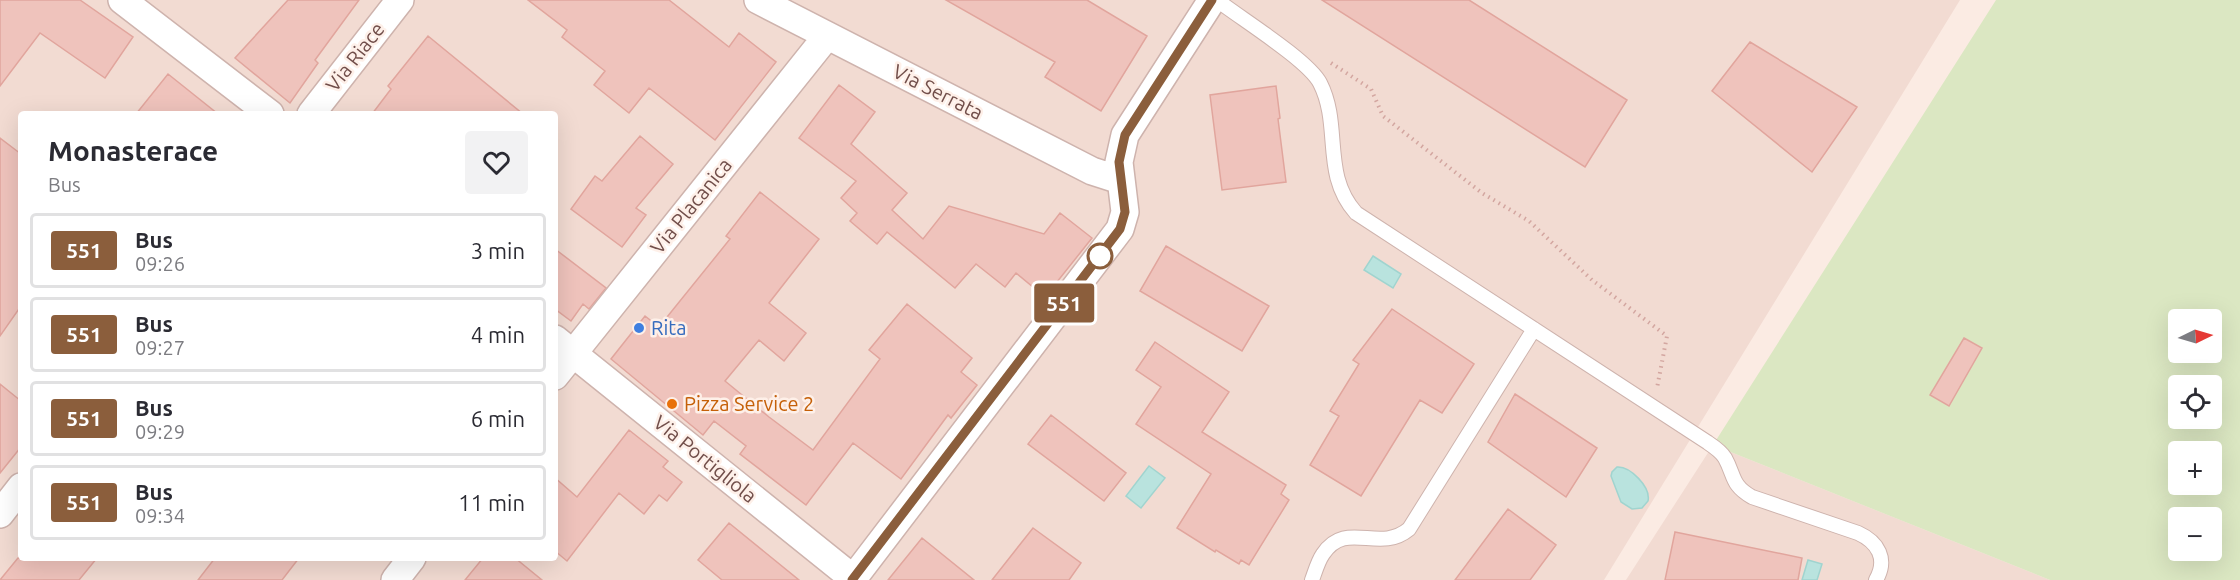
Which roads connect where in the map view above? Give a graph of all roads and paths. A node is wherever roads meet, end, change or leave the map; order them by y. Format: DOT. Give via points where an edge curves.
graph roads {
  1 [pos="122,0"];
  2 [pos="400,0"];
  3 [pos="758,0"];
  4 [pos="1214,0"];
  5 [pos="827,36"];
  6 [pos="1323,57"];
  7 [pos="266,111"];
  8 [pos="313,111"];
  9 [pos="1120,180"];
  10 [pos="1534,329"];
  11 [pos="564,346"];
  12 [pos="558,366"];
  13 [pos="1654,406"];
  14 [pos="18,491"];
  15 [pos="0,514"];
  16 [pos="410,561"];
  17 [pos="395,580"];
  18 [pos="853,580"];
  19 [pos="1311,580"];
  20 [pos="1876,580"];
  1 -- 7 [label="street"];
  2 -- 8 [label="street, Via Riace"];
  3 -- 5 [label="street, Via Serrata"];
  4 -- 9 [label="street" via="1125,135 1120,152"];
  4 -- 10 [label="lane" via="1304,64 1319,81 1326,100 1336,176 1343,197 1356,213"];
  5 -- 9 [label="street, Via Serrata" via="1092,171"];
  5 -- 11 [label="street, Via Placanica"];
  6 -- 13 [label="path" via="1371,89 1383,116 1482,194 1529,221 1592,280 1667,336"];
  9 -- 18 [label="street" via="1125,212 1120,229"];
  10 -- 13 [label="lane"];
  10 -- 19 [label="lane" via="1409,529 1394,539 1352,536 1336,541 1323,554"];
  11 -- 12 [label="street, Via Placanica"];
  11 -- 18 [label="street, Via Portigliola"];
  13 -- 20 [label="lane" via="1724,456 1733,480 1752,497 1874,542 1881,557"];
  14 -- 15 [label="street"];
  16 -- 17 [label="street"];
}
